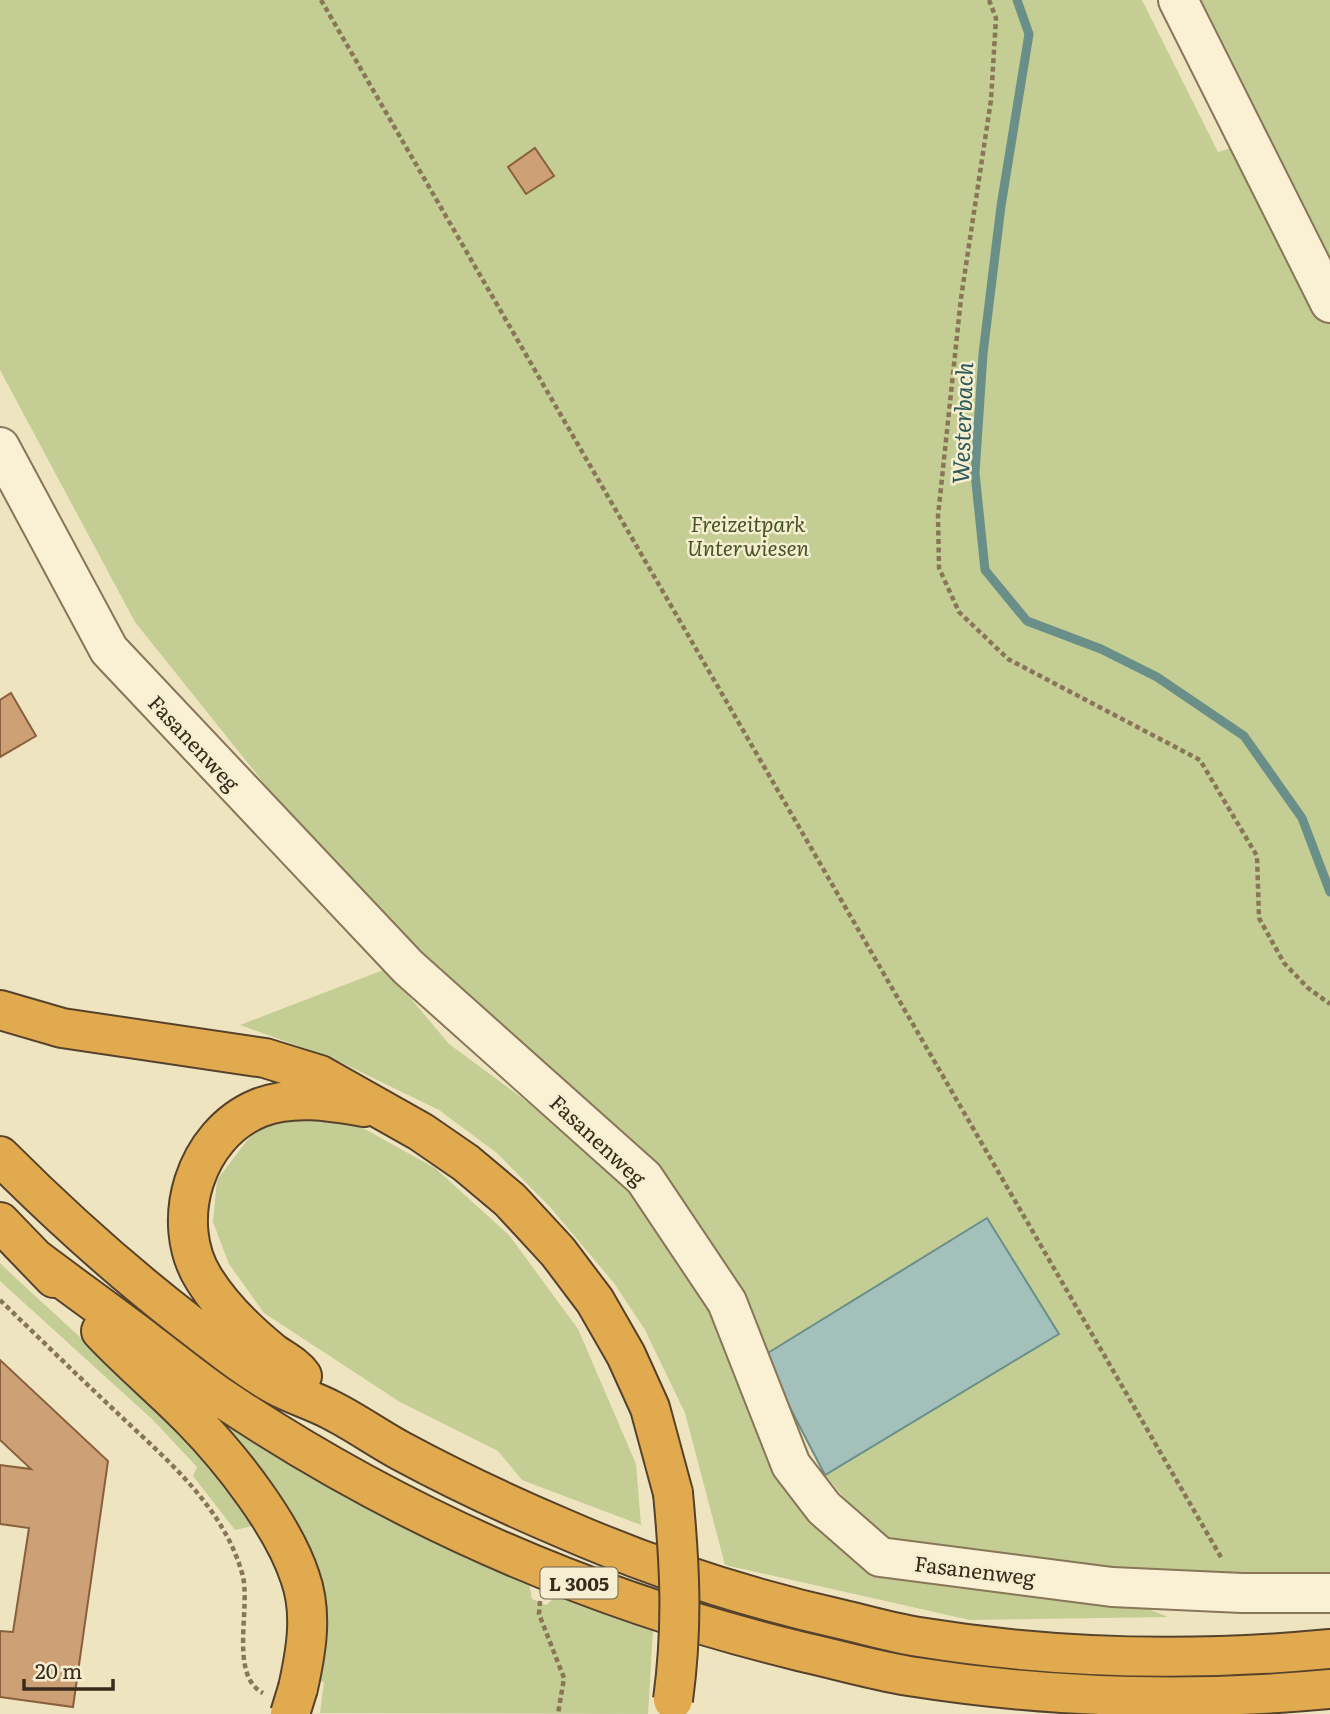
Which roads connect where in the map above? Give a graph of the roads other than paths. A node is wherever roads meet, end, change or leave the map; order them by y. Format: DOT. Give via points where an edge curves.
graph roads {
  1 [pos="1178,0"];
  2 [pos="1330,303"];
  3 [pos="0,447"];
  4 [pos="0,1010"];
  5 [pos="380,1110"];
  6 [pos="0,1156"];
  7 [pos="0,1222"];
  8 [pos="36,1259"];
  9 [pos="331,1410"];
  10 [pos="1330,1593"];
  11 [pos="1330,1649"];
  12 [pos="1330,1689"];
  13 [pos="1199,1697"];
  14 [pos="284,1698"];
  15 [pos="671,1707"];
  16 [pos="1084,1714"];
  1 -- 2 [label="lane"];
  3 -- 10 [label="lane, Fasanenweg" via="109,650 408,967 644,1178 727,1302 791,1465 824,1508 880,1557 1112,1587"];
  4 -- 5 [label="highway" via="62,1028 265,1058 320,1075"];
  5 -- 9 [label="highway" via="309,1101 259,1108 219,1137 192,1185 188,1229 203,1277 246,1329 299,1371"];
  5 -- 15 [label="highway, bridge" via="466,1163 510,1200 595,1301 626,1355 650,1408 673,1493 681,1619"];
  6 -- 9 [label="highway, L 3005" via="125,1273 197,1330 277,1386"];
  7 -- 8 [label="highway, L 3005"];
  8 -- 13 [label="highway, L 3005" via="220,1396 291,1441 453,1530 542,1569 727,1633 905,1675 997,1688"];
  8 -- 14 [label="highway" via="123,1354 194,1420 272,1519 301,1578 307,1634"];
  9 -- 11 [label="highway, L 3005" via="476,1489 562,1528 739,1594 825,1616 916,1637 1087,1655 1195,1657"];
  12 -- 13 [label="highway, L 3005"];
  13 -- 16 [label="highway"];
}
